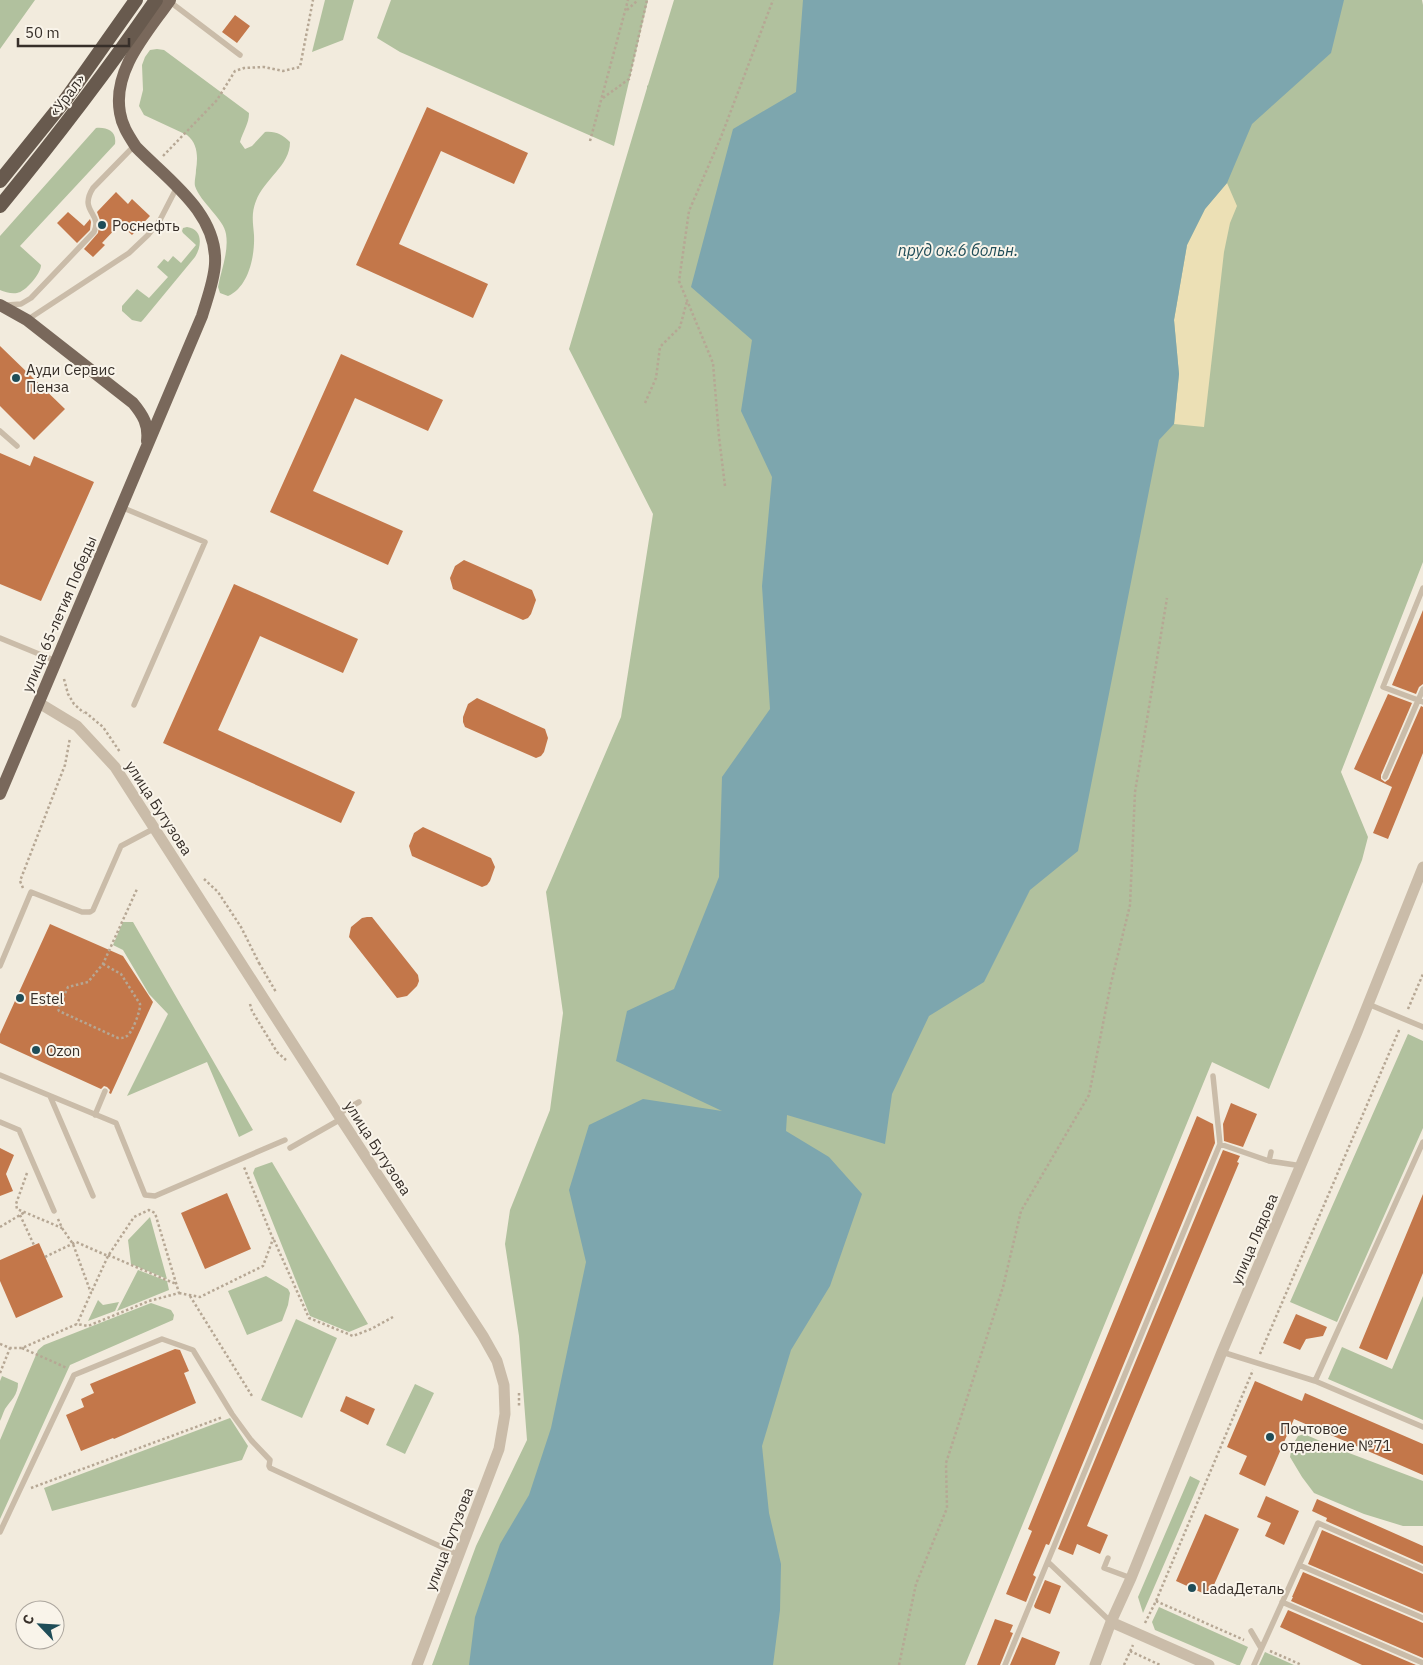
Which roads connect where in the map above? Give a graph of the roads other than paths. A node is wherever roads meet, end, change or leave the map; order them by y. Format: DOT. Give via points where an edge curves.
graph roads {
  1 [pos="136,0"];
  2 [pos="165,0"];
  3 [pos="240,55"];
  4 [pos="134,144"];
  5 [pos="0,181"];
  6 [pos="177,187"];
  7 [pos="0,206"];
  8 [pos="0,305"];
  9 [pos="27,320"];
  10 [pos="0,431"];
  11 [pos="18,446"];
  12 [pos="146,446"];
  13 [pos="121,507"];
  14 [pos="1423,588"];
  15 [pos="0,638"];
  16 [pos="57,661"];
  17 [pos="1423,689"];
  18 [pos="1421,701"];
  19 [pos="39,703"];
  20 [pos="134,705"];
  21 [pos="1385,777"];
  22 [pos="0,794"];
  23 [pos="155,828"];
  24 [pos="1423,867"];
  25 [pos="0,966"];
  26 [pos="1368,1004"];
  27 [pos="1423,1027"];
  28 [pos="0,1075"];
  29 [pos="1213,1076"];
  30 [pos="105,1091"];
  31 [pos="50,1096"];
  32 [pos="360,1102"];
  33 [pos="95,1115"];
  34 [pos="339,1116"];
  35 [pos="0,1122"];
  36 [pos="285,1140"];
  37 [pos="1423,1142"];
  38 [pos="1220,1144"];
  39 [pos="290,1148"];
  40 [pos="1271,1152"];
  41 [pos="1269,1161"];
  42 [pos="1302,1166"];
  43 [pos="93,1196"];
  44 [pos="54,1211"];
  45 [pos="1222,1352"];
  46 [pos="1315,1381"];
  47 [pos="1423,1427"];
  48 [pos="0,1532"];
  49 [pos="459,1555"];
  50 [pos="1108,1558"];
  51 [pos="1048,1562"];
  52 [pos="1299,1565"];
  53 [pos="1423,1569"];
  54 [pos="1131,1578"];
  55 [pos="1282,1602"];
  56 [pos="1423,1618"];
  57 [pos="1111,1622"];
  58 [pos="1251,1631"];
  59 [pos="1261,1648"];
  60 [pos="1423,1663"];
  61 [pos="416,1665"];
  62 [pos="1005,1665"];
  63 [pos="1095,1665"];
  64 [pos="1209,1665"];
  65 [pos="1254,1665"];
  1 -- 5 [label="highway, «Урал»" via="66,99"];
  2 -- 3 [label="lane"];
  2 -- 4 [label="main road, улица 65-летия Победы" via="134,52 122,80 119,112"];
  2 -- 7 [label="highway, «Урал»" via="124,46"];
  4 -- 6 [label="main road, улица 65-летия Победы"];
  4 -- 8 [label="lane" via="88,196 88,207 97,222 94,232 31,298 14,306"];
  6 -- 9 [label="lane" via="160,220 129,253"];
  6 -- 12 [label="main road, улица 65-летия Победы" via="205,221 215,250 215,265 202,316"];
  8 -- 9 [label="main road"];
  9 -- 12 [label="main road" via="133,403 146,420"];
  10 -- 11 [label="lane"];
  12 -- 13 [label="main road, улица 65-летия Победы"];
  13 -- 16 [label="main road, улица 65-летия Победы"];
  13 -- 20 [label="lane" via="205,542"];
  14 -- 18 [label="lane" via="1383,687"];
  15 -- 16 [label="lane"];
  16 -- 19 [label="main road, улица 65-летия Победы"];
  17 -- 18 [label="lane"];
  18 -- 21 [label="lane"];
  19 -- 22 [label="main road, улица 65-летия Победы"];
  19 -- 23 [label="street, улица Бутузова" via="83,732 115,767"];
  23 -- 25 [label="lane" via="121,846 90,912 82,912 31,892"];
  23 -- 34 [label="street, улица Бутузова"];
  24 -- 26 [label="street, улица Лядова"];
  26 -- 27 [label="lane"];
  26 -- 42 [label="street, улица Лядова"];
  28 -- 31 [label="lane"];
  29 -- 38 [label="lane"];
  30 -- 33 [label="lane"];
  31 -- 33 [label="lane"];
  31 -- 43 [label="lane"];
  32 -- 34 [label="lane"];
  33 -- 36 [label="lane" via="116,1123 148,1196 155,1196"];
  34 -- 39 [label="lane"];
  34 -- 49 [label="street, улица Бутузова" via="469,1312 497,1361 504,1385 505,1414 499,1449"];
  35 -- 44 [label="lane" via="20,1130"];
  37 -- 46 [label="lane"];
  38 -- 41 [label="lane"];
  38 -- 51 [label="lane"];
  40 -- 41 [label="lane"];
  41 -- 42 [label="lane"];
  42 -- 45 [label="street, улица Лядова"];
  45 -- 46 [label="lane"];
  45 -- 54 [label="street, улица Лядова"];
  46 -- 47 [label="lane"];
  48 -- 49 [label="lane" via="74,1376 162,1339 192,1350 232,1414 270,1460 270,1468"];
  49 -- 61 [label="street, улица Бутузова"];
  50 -- 54 [label="lane" via="1104,1568"];
  51 -- 57 [label="lane"];
  51 -- 62 [label="lane"];
  52 -- 53 [label="lane" via="1318,1523"];
  52 -- 55 [label="lane"];
  52 -- 56 [label="lane"];
  54 -- 57 [label="street, улица Лядова"];
  55 -- 59 [label="lane"];
  55 -- 60 [label="lane"];
  57 -- 63 [label="street, улица Лядова"];
  57 -- 64 [label="street"];
  58 -- 59 [label="lane"];
  59 -- 65 [label="lane"];
}
